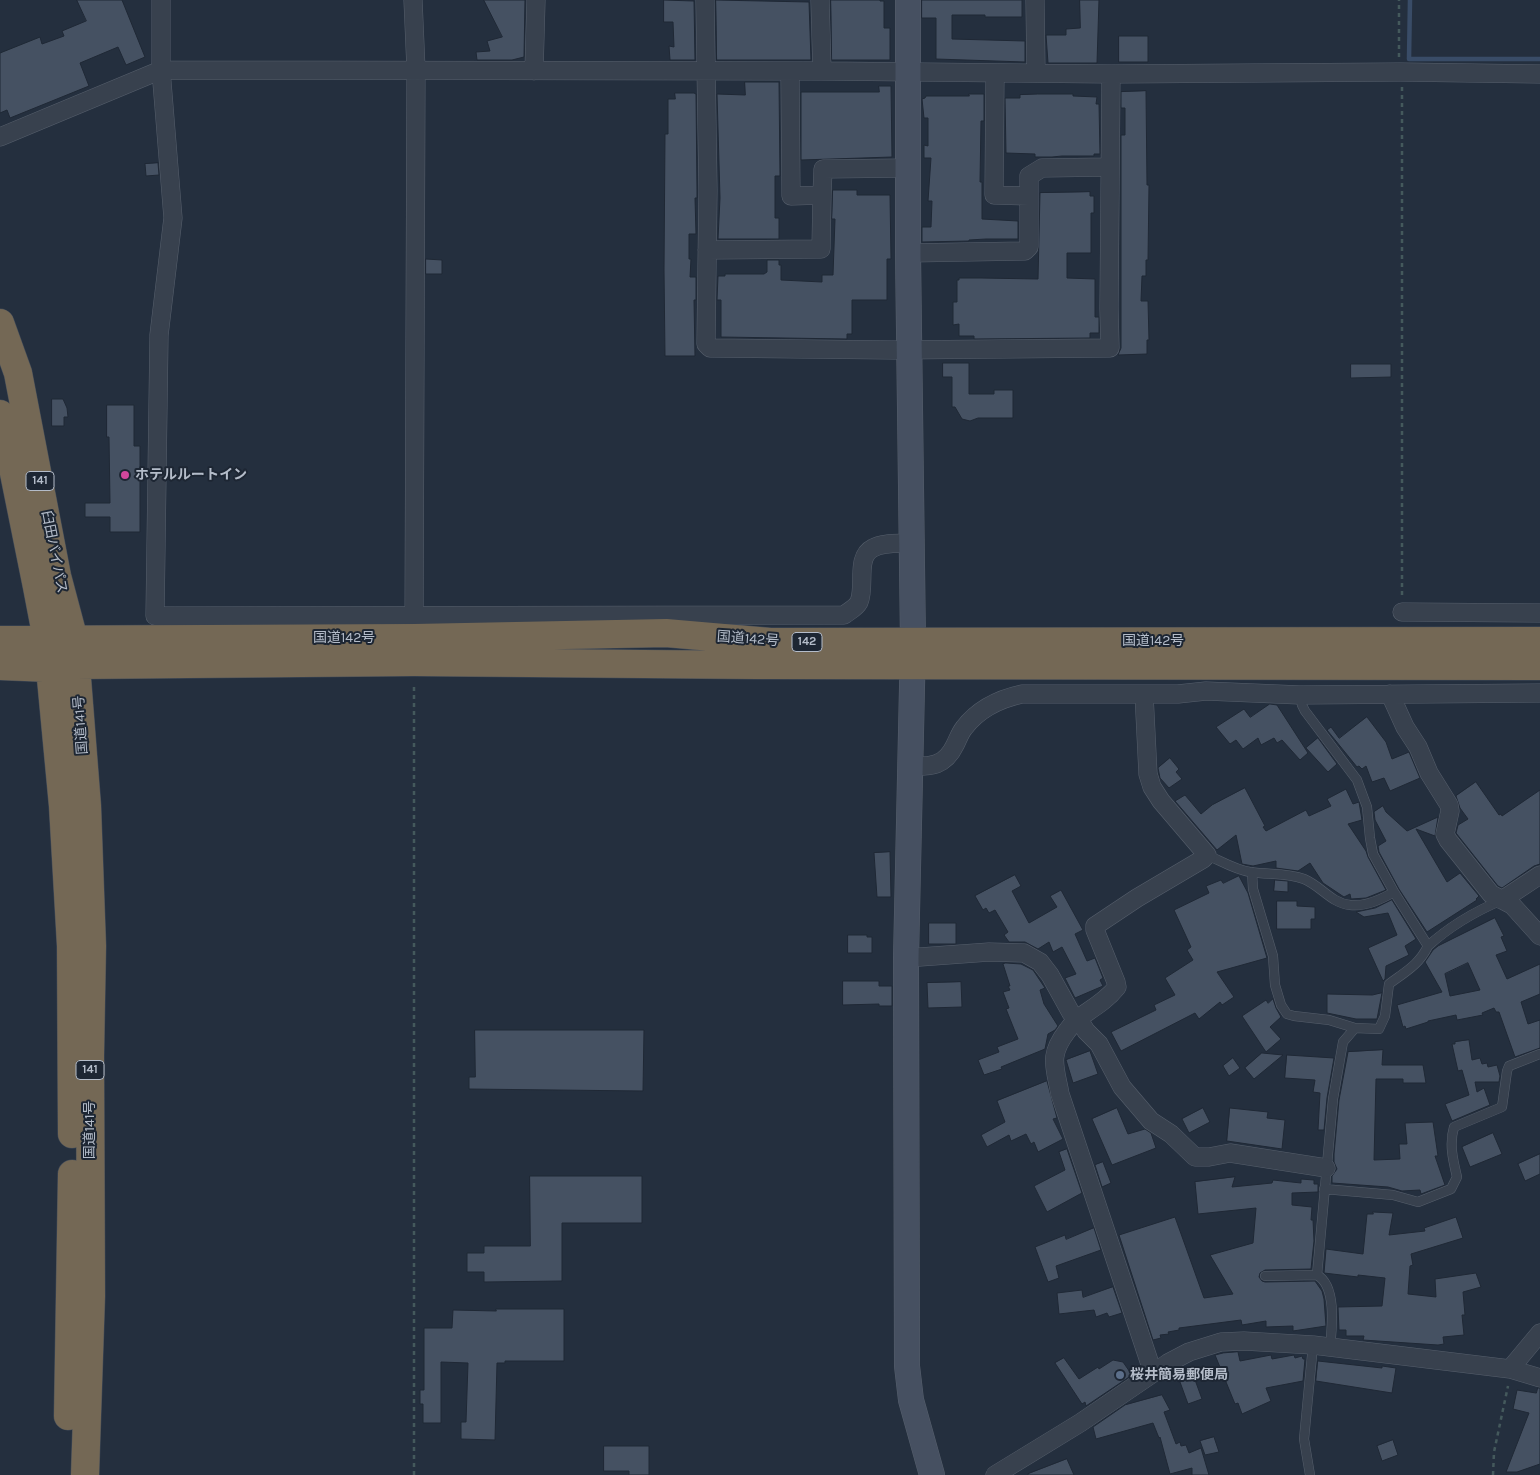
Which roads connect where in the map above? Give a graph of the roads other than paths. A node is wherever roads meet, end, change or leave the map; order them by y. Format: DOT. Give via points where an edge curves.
graph roads {
  1 [pos="161,0"];
  2 [pos="413,0"];
  3 [pos="536,0"];
  4 [pos="705,0"];
  5 [pos="820,0"];
  6 [pos="908,0"];
  7 [pos="1035,0"];
  8 [pos="416,69"];
  9 [pos="161,70"];
  10 [pos="534,71"];
  11 [pos="707,71"];
  12 [pos="790,71"];
  13 [pos="822,71"];
  14 [pos="909,72"];
  15 [pos="1036,72"];
  16 [pos="995,73"];
  17 [pos="1111,74"];
  18 [pos="1540,74"];
  19 [pos="0,137"];
  20 [pos="1110,167"];
  21 [pos="907,168"];
  22 [pos="822,195"];
  23 [pos="1029,196"];
  24 [pos="707,250"];
  25 [pos="908,253"];
  26 [pos="0,323"];
  27 [pos="909,350"];
  28 [pos="0,414"];
  29 [pos="912,543"];
  30 [pos="1402,612"];
  31 [pos="1540,614"];
  32 [pos="414,638"];
  33 [pos="0,640"];
  34 [pos="1540,641"];
  35 [pos="62,653"];
  36 [pos="913,653"];
  37 [pos="0,666"];
  38 [pos="1540,666"];
  39 [pos="1540,693"];
  40 [pos="1144,694"];
  41 [pos="1390,694"];
  42 [pos="1300,695"];
  43 [pos="910,766"];
  44 [pos="1207,855"];
  45 [pos="1252,872"];
  46 [pos="1540,875"];
  47 [pos="1394,892"];
  48 [pos="1502,900"];
  49 [pos="1540,936"];
  50 [pos="1428,946"];
  51 [pos="906,958"];
  52 [pos="1077,1018"];
  53 [pos="1355,1028"];
  54 [pos="1540,1054"];
  55 [pos="1326,1168"];
  56 [pos="1324,1189"];
  57 [pos="1317,1275"];
  58 [pos="1265,1276"];
  59 [pos="1540,1333"];
  60 [pos="1322,1346"];
  61 [pos="1510,1369"];
  62 [pos="1153,1373"];
  63 [pos="1540,1378"];
  64 [pos="66,1475"];
  65 [pos="85,1475"];
  66 [pos="932,1475"];
  67 [pos="995,1475"];
  68 [pos="1310,1475"];
  1 -- 9 [label="street"];
  2 -- 8 [label="street"];
  3 -- 10 [label="street"];
  4 -- 11 [label="street"];
  5 -- 13 [label="street"];
  6 -- 14 [label="street"];
  7 -- 15 [label="street"];
  8 -- 9 [label="street"];
  8 -- 10 [label="street"];
  8 -- 32 [label="street"];
  9 -- 19 [label="street"];
  9 -- 32 [label="street" via="173,218 159,335 155,616"];
  10 -- 11 [label="street"];
  11 -- 12 [label="street"];
  11 -- 24 [label="street"];
  12 -- 13 [label="street"];
  12 -- 22 [label="street" via="790,196"];
  13 -- 14 [label="street"];
  14 -- 16 [label="street"];
  14 -- 21 [label="street"];
  15 -- 16 [label="street"];
  15 -- 17 [label="street"];
  16 -- 23 [label="street" via="994,195"];
  17 -- 18 [label="street"];
  17 -- 20 [label="street"];
  20 -- 23 [label="street" via="1042,168 1029,176"];
  20 -- 27 [label="street" via="1110,348"];
  21 -- 22 [label="street" via="823,169"];
  21 -- 25 [label="street"];
  22 -- 24 [label="street" via="821,249"];
  23 -- 25 [label="street" via="1029,247 1025,251"];
  24 -- 27 [label="street" via="706,344 710,348"];
  25 -- 27 [label="street"];
  26 -- 35 [label="highway, 臼田バイパス / 141" via="18,373 57,576"];
  27 -- 29 [label="street"];
  28 -- 35 [label="highway, 臼田バイパス / 141"];
  29 -- 32 [label="street" via="885,544 866,553 858,602 844,615"];
  29 -- 36 [label="street"];
  30 -- 31 [label="street"];
  32 -- 35 [label="highway, 国道142号 / 142"];
  32 -- 36 [label="highway, 国道142号 / 142" via="666,633"];
  33 -- 35 [label="highway"];
  34 -- 36 [label="highway, 国道142号 / 142"];
  35 -- 37 [label="highway"];
  35 -- 64 [label="highway, 国道141号 / 141" via="63,806 71,946 72,1176"];
  35 -- 65 [label="highway, 国道141号 / 141" via="87,806 92,946 91,1296"];
  36 -- 38 [label="highway, 国道142号 / 142"];
  36 -- 43 [label="street"];
  39 -- 41 [label="street"];
  40 -- 42 [label="street" via="1206,691"];
  40 -- 43 [label="street" via="1022,694 1004,698 973,717 944,760 934,766"];
  40 -- 44 [label="street" via="1148,774 1152,787 1160,801"];
  41 -- 42 [label="street"];
  41 -- 48 [label="street" via="1429,774 1449,805 1445,834 1448,840 1481,883"];
  42 -- 47 [label="lane" via="1305,711 1357,780 1367,807 1373,854"];
  43 -- 51 [label="street"];
  44 -- 45 [label="lane"];
  44 -- 52 [label="street" via="1095,926 1117,987 1111,995"];
  45 -- 47 [label="lane" via="1285,874 1303,879 1340,903 1352,905 1364,904"];
  45 -- 53 [label="lane" via="1253,889 1273,956 1275,985 1287,1014 1329,1020"];
  46 -- 48 [label="street"];
  47 -- 50 [label="lane"];
  48 -- 49 [label="street" via="1512,904"];
  48 -- 50 [label="lane" via="1485,907"];
  50 -- 53 [label="lane" via="1415,965 1389,984 1385,1016 1378,1030"];
  51 -- 52 [label="street" via="1024,953 1040,962"];
  51 -- 66 [label="street" via="907,1366 911,1400"];
  52 -- 55 [label="street" via="1099,1044 1122,1087 1152,1121 1195,1157 1230,1153"];
  52 -- 62 [label="street" via="1055,1050 1060,1094"];
  53 -- 55 [label="lane" via="1343,1042"];
  54 -- 56 [label="lane" via="1509,1066 1502,1107 1454,1127 1452,1152 1457,1178 1451,1189 1418,1202 1393,1195"];
  55 -- 56 [label="lane"];
  56 -- 57 [label="lane"];
  57 -- 58 [label="lane"];
  57 -- 60 [label="lane" via="1326,1283 1331,1297"];
  59 -- 61 [label="street"];
  60 -- 61 [label="street"];
  60 -- 62 [label="street" via="1221,1342 1189,1352"];
  60 -- 68 [label="lane" via="1304,1439"];
  61 -- 63 [label="street"];
  62 -- 67 [label="street"];
}
